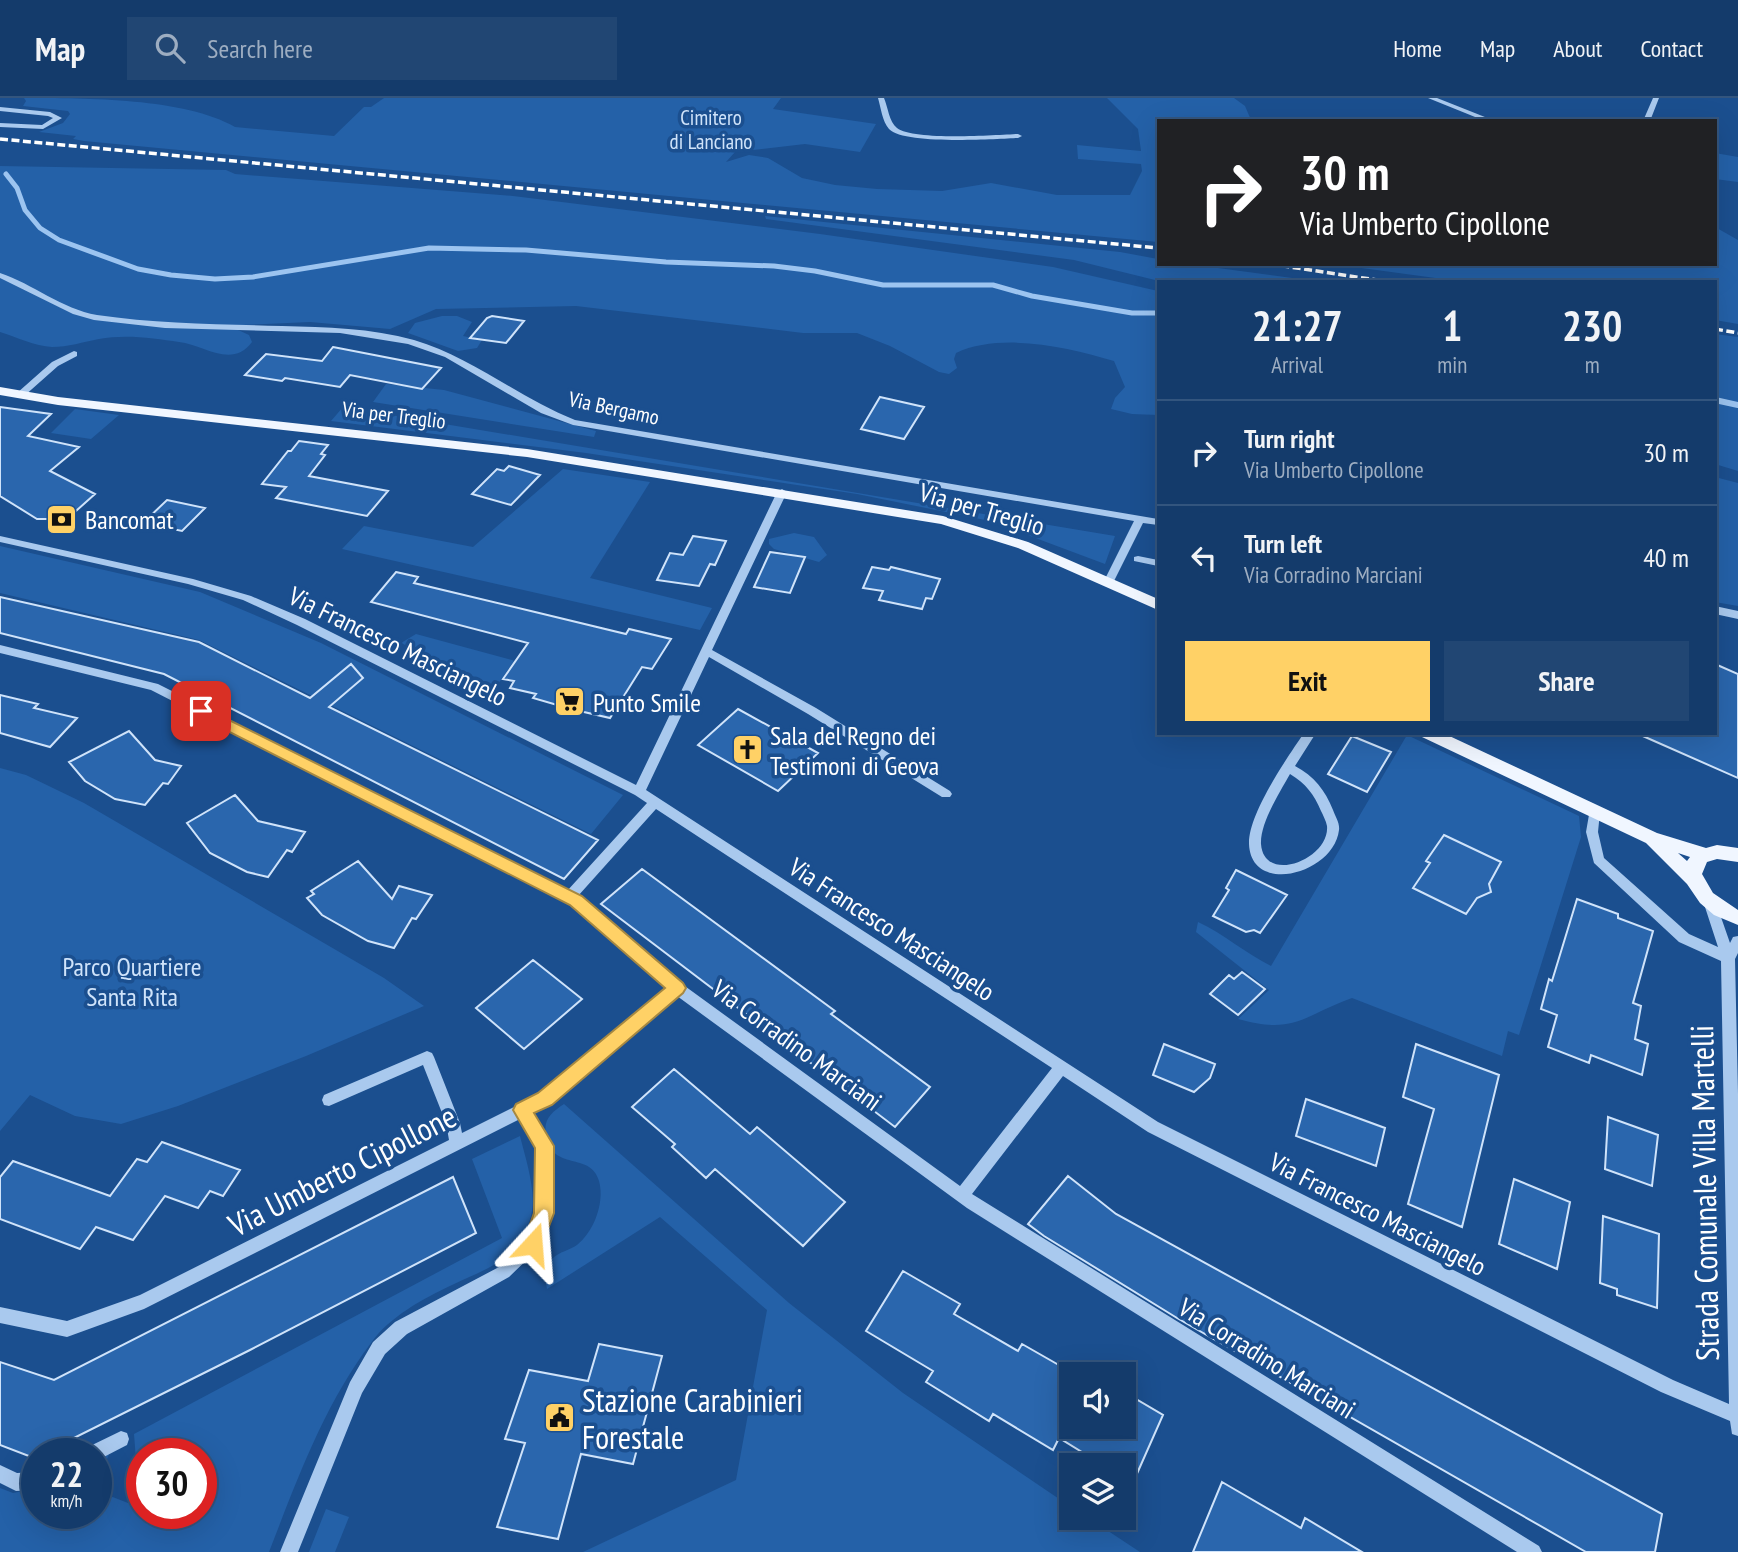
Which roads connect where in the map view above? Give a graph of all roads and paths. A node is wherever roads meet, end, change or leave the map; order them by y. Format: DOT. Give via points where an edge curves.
graph roads {
  1 [pos="881,98"];
  2 [pos="1431,98"];
  3 [pos="1656,98"];
  4 [pos="0,109"];
  5 [pos="1487,119"];
  6 [pos="1647,119"];
  7 [pos="0,125"];
  8 [pos="1018,136"];
  9 [pos="0,275"];
  10 [pos="74,354"];
  11 [pos="0,391"];
  12 [pos="20,395"];
  13 [pos="782,492"];
  14 [pos="1140,519"];
  15 [pos="1157,522"];
  16 [pos="0,539"];
  17 [pos="1138,559"];
  18 [pos="1157,563"];
  19 [pos="1109,581"];
  20 [pos="1157,605"];
  21 [pos="1717,610"];
  22 [pos="1738,615"];
  23 [pos="0,649"];
  24 [pos="706,651"];
  25 [pos="1309,735"];
  26 [pos="1432,735"];
  27 [pos="1289,768"];
  28 [pos="639,792"];
  29 [pos="946,794"];
  30 [pos="655,802"];
  31 [pos="1594,812"];
  32 [pos="1651,838"];
  33 [pos="1707,855"];
  34 [pos="1738,855"];
  35 [pos="1692,878"];
  36 [pos="569,897"];
  37 [pos="1710,904"];
  38 [pos="1738,918"];
  39 [pos="1738,941"];
  40 [pos="1728,958"];
  41 [pos="677,988"];
  42 [pos="1062,1067"];
  43 [pos="329,1100"];
  44 [pos="522,1110"];
  45 [pos="457,1143"];
  46 [pos="1734,1145"];
  47 [pos="962,1195"];
  48 [pos="0,1315"];
  49 [pos="1737,1422"];
  50 [pos="121,1439"];
  51 [pos="112,1444"];
  52 [pos="0,1474"];
  53 [pos="21,1482"];
  54 [pos="289,1552"];
  55 [pos="1533,1552"];
  1 -- 8 [label="street" via="890,124 898,132"];
  2 -- 5 [label="street"];
  3 -- 6 [label="street"];
  4 -- 7 [label="street" via="58,118 36,128"];
  9 -- 14 [label="street, Via Bergamo" via="94,317 165,325 340,330 410,342 448,355 544,411 573,422"];
  10 -- 12 [label="street" via="55,364"];
  11 -- 12 [label="main road, Via per Treglio"];
  12 -- 13 [label="main road, Via per Treglio" via="527,453"];
  13 -- 19 [label="main road, Via per Treglio" via="943,520 1023,545"];
  13 -- 24 [label="street"];
  14 -- 15 [label="street, Via Bergamo"];
  14 -- 19 [label="street"];
  16 -- 28 [label="street, Via Francesco Masciangelo" via="247,598"];
  17 -- 18 [label="lane"];
  19 -- 20 [label="main road, Via per Treglio"];
  21 -- 22 [label="street"];
  23 -- 36 [label="street, Via Corradino Marciani" via="154,687"];
  24 -- 28 [label="street"];
  24 -- 29 [label="street"];
  25 -- 27 [label="street"];
  26 -- 31 [label="main road"];
  27 -- 27 [label="street" via="1257,830 1255,846 1260,861 1287,870 1314,862 1334,829 1315,785"];
  28 -- 30 [label="street, Via Francesco Masciangelo"];
  30 -- 36 [label="street"];
  30 -- 42 [label="street, Via Francesco Masciangelo"];
  31 -- 32 [label="main road"];
  31 -- 40 [label="street" via="1592,832 1598,860 1684,938"];
  32 -- 33 [label="main road"];
  32 -- 35 [label="main road"];
  33 -- 34 [label="main road"];
  33 -- 35 [label="main road" via="1694,865"];
  35 -- 37 [label="main road"];
  36 -- 41 [label="street, Via Corradino Marciani"];
  37 -- 38 [label="main road"];
  37 -- 40 [label="street, Strada Comunale Villa Martelli"];
  39 -- 40 [label="street"];
  40 -- 46 [label="street, Strada Comunale Villa Martelli"];
  41 -- 44 [label="street, Via Umberto Cipollone" via="545,1099"];
  41 -- 47 [label="street, Via Corradino Marciani"];
  42 -- 47 [label="street"];
  42 -- 49 [label="street, Via Francesco Masciangelo" via="1153,1127"];
  43 -- 45 [label="street" via="427,1057"];
  44 -- 45 [label="street, Via Umberto Cipollone"];
  44 -- 54 [label="street" via="544,1146 544,1213 533,1244 504,1272 401,1328 379,1348 356,1388"];
  45 -- 48 [label="street, Via Umberto Cipollone" via="144,1301 67,1329"];
  46 -- 49 [label="street, Strada Comunale Villa Martelli"];
  47 -- 55 [label="street, Via Corradino Marciani"];
  50 -- 51 [label="street"];
  52 -- 53 [label="street"];
}
